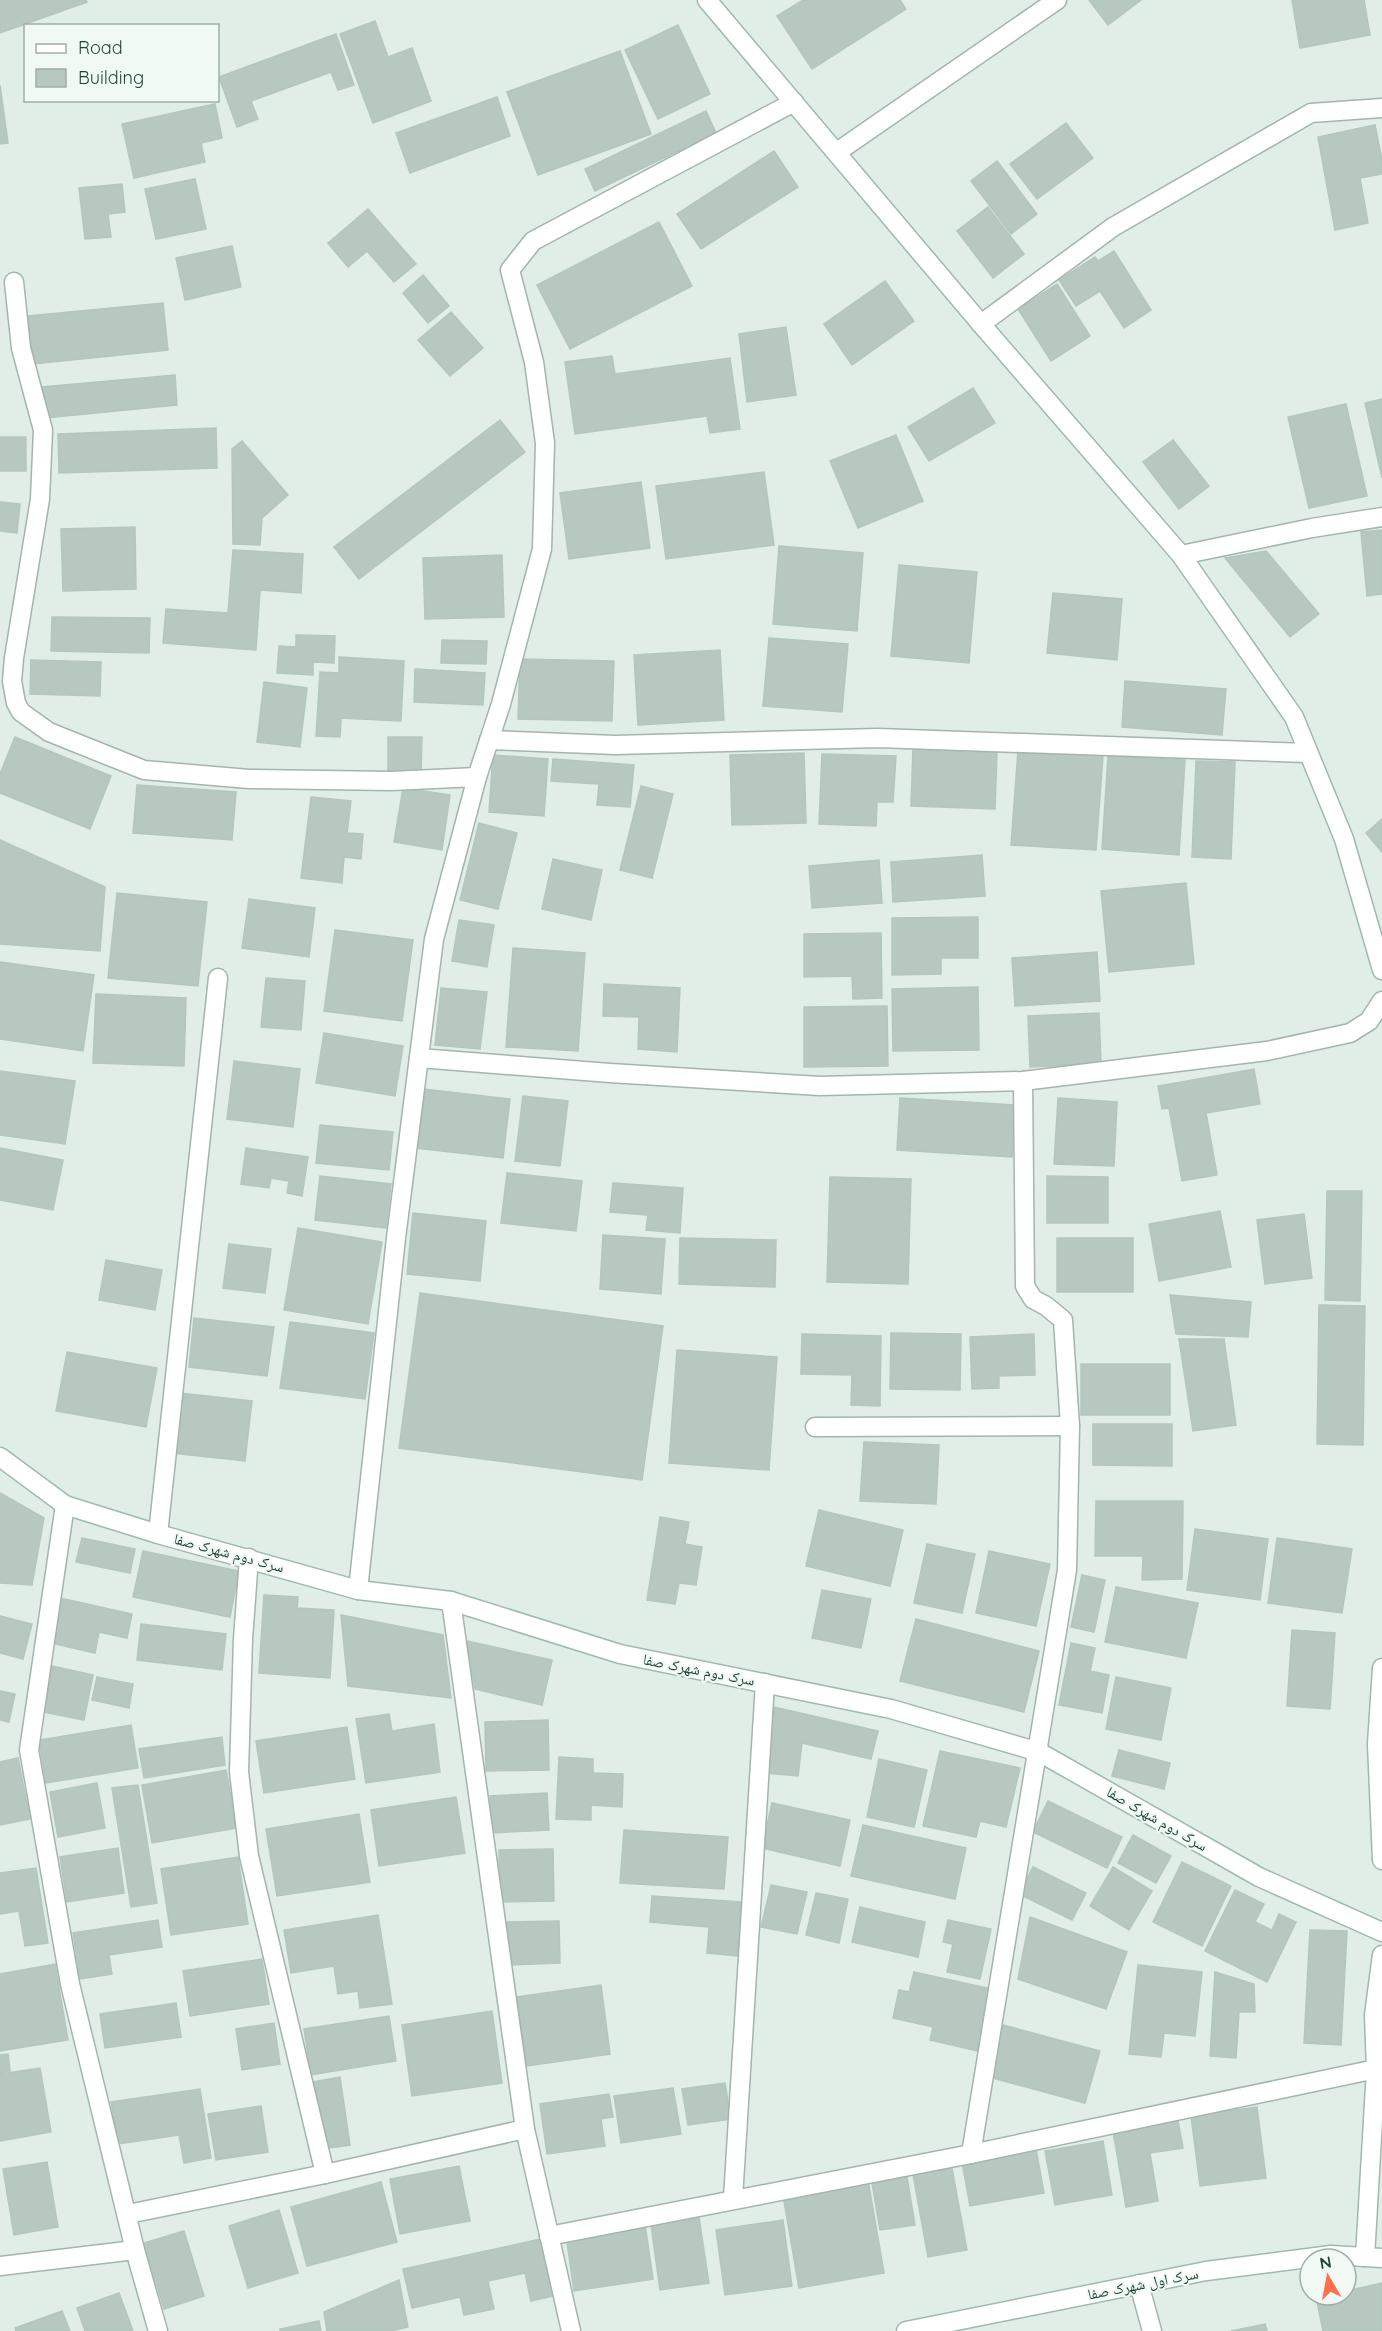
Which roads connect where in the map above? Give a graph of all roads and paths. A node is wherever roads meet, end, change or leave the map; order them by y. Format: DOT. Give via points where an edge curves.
graph roads {
  1 [pos="707,0"];
  2 [pos="1057,0"];
  3 [pos="794,102"];
  4 [pos="1382,108"];
  5 [pos="837,152"];
  6 [pos="14,282"];
  7 [pos="981,324"];
  8 [pos="1382,517"];
  9 [pos="1181,555"];
  10 [pos="489,740"];
  11 [pos="1308,753"];
  12 [pos="477,777"];
  13 [pos="1382,970"];
  14 [pos="218,978"];
  15 [pos="1382,1001"];
  16 [pos="419,1058"];
  17 [pos="1023,1081"];
  18 [pos="1070,1426"];
  19 [pos="815,1427"];
  20 [pos="0,1457"];
  21 [pos="65,1505"];
  22 [pos="158,1533"];
  23 [pos="249,1558"];
  24 [pos="358,1590"];
  25 [pos="451,1600"];
  26 [pos="1382,1668"];
  27 [pos="765,1683"];
  28 [pos="1039,1752"];
  29 [pos="1382,1860"];
  30 [pos="1382,1932"];
  31 [pos="1382,1955"];
  32 [pos="1376,2068"];
  33 [pos="525,2129"];
  34 [pos="971,2154"];
  35 [pos="325,2174"];
  36 [pos="733,2199"];
  37 [pos="128,2214"];
  38 [pos="549,2236"];
  39 [pos="135,2250"];
  40 [pos="1373,2257"];
  41 [pos="0,2266"];
  42 [pos="1139,2284"];
  43 [pos="158,2331"];
  44 [pos="571,2331"];
  45 [pos="906,2331"];
  46 [pos="1152,2331"];
  1 -- 3 [label="street"];
  2 -- 5 [label="street"];
  3 -- 5 [label="street"];
  3 -- 10 [label="street" via="533,241 510,270 534,362 545,443 542,549"];
  4 -- 7 [label="street" via="1311,113 1113,227"];
  5 -- 7 [label="street"];
  6 -- 12 [label="street" via="21,348 43,430 40,499 12,681 21,712 49,732 144,770 249,779 391,781"];
  7 -- 9 [label="street"];
  8 -- 9 [label="street"];
  9 -- 11 [label="street" via="1293,717"];
  10 -- 11 [label="street" via="615,745 878,738"];
  10 -- 12 [label="street"];
  11 -- 13 [label="street" via="1344,839"];
  12 -- 16 [label="street" via="434,939"];
  14 -- 22 [label="street"];
  15 -- 17 [label="street" via="1368,1021 1350,1033 1288,1047"];
  16 -- 17 [label="street" via="820,1086"];
  16 -- 24 [label="street"];
  17 -- 18 [label="street" via="1025,1286 1033,1299 1063,1320"];
  18 -- 19 [label="street"];
  18 -- 28 [label="street" via="1067,1570"];
  20 -- 21 [label="street, سرک دوم شهرک صفا"];
  21 -- 22 [label="street, سرک دوم شهرک صفا"];
  21 -- 37 [label="street" via="29,1750 70,1984"];
  22 -- 23 [label="street, سرک دوم شهرک صفا"];
  23 -- 24 [label="street, سرک دوم شهرک صفا"];
  23 -- 35 [label="street" via="239,1772 248,1846"];
  24 -- 25 [label="street, سرک دوم شهرک صفا"];
  25 -- 27 [label="street, سرک دوم شهرک صفا" via="620,1654"];
  25 -- 33 [label="street"];
  26 -- 29 [label="street" via="1377,1744"];
  27 -- 28 [label="street, سرک دوم شهرک صفا" via="891,1709"];
  27 -- 36 [label="street"];
  28 -- 30 [label="street, سرک دوم شهرک صفا" via="1259,1877"];
  28 -- 34 [label="street"];
  31 -- 32 [label="street" via="1374,2015"];
  32 -- 34 [label="street"];
  32 -- 40 [label="street"];
  33 -- 35 [label="street"];
  33 -- 38 [label="street"];
  34 -- 36 [label="street"];
  35 -- 37 [label="street"];
  36 -- 38 [label="street"];
  37 -- 39 [label="street"];
  38 -- 44 [label="street"];
  39 -- 41 [label="street"];
  39 -- 43 [label="street"];
  40 -- 42 [label="street, سرک اول شهرک صفا" via="1331,2255"];
  42 -- 45 [label="street, سرک اول شهرک صفا"];
  42 -- 46 [label="street"];
}
